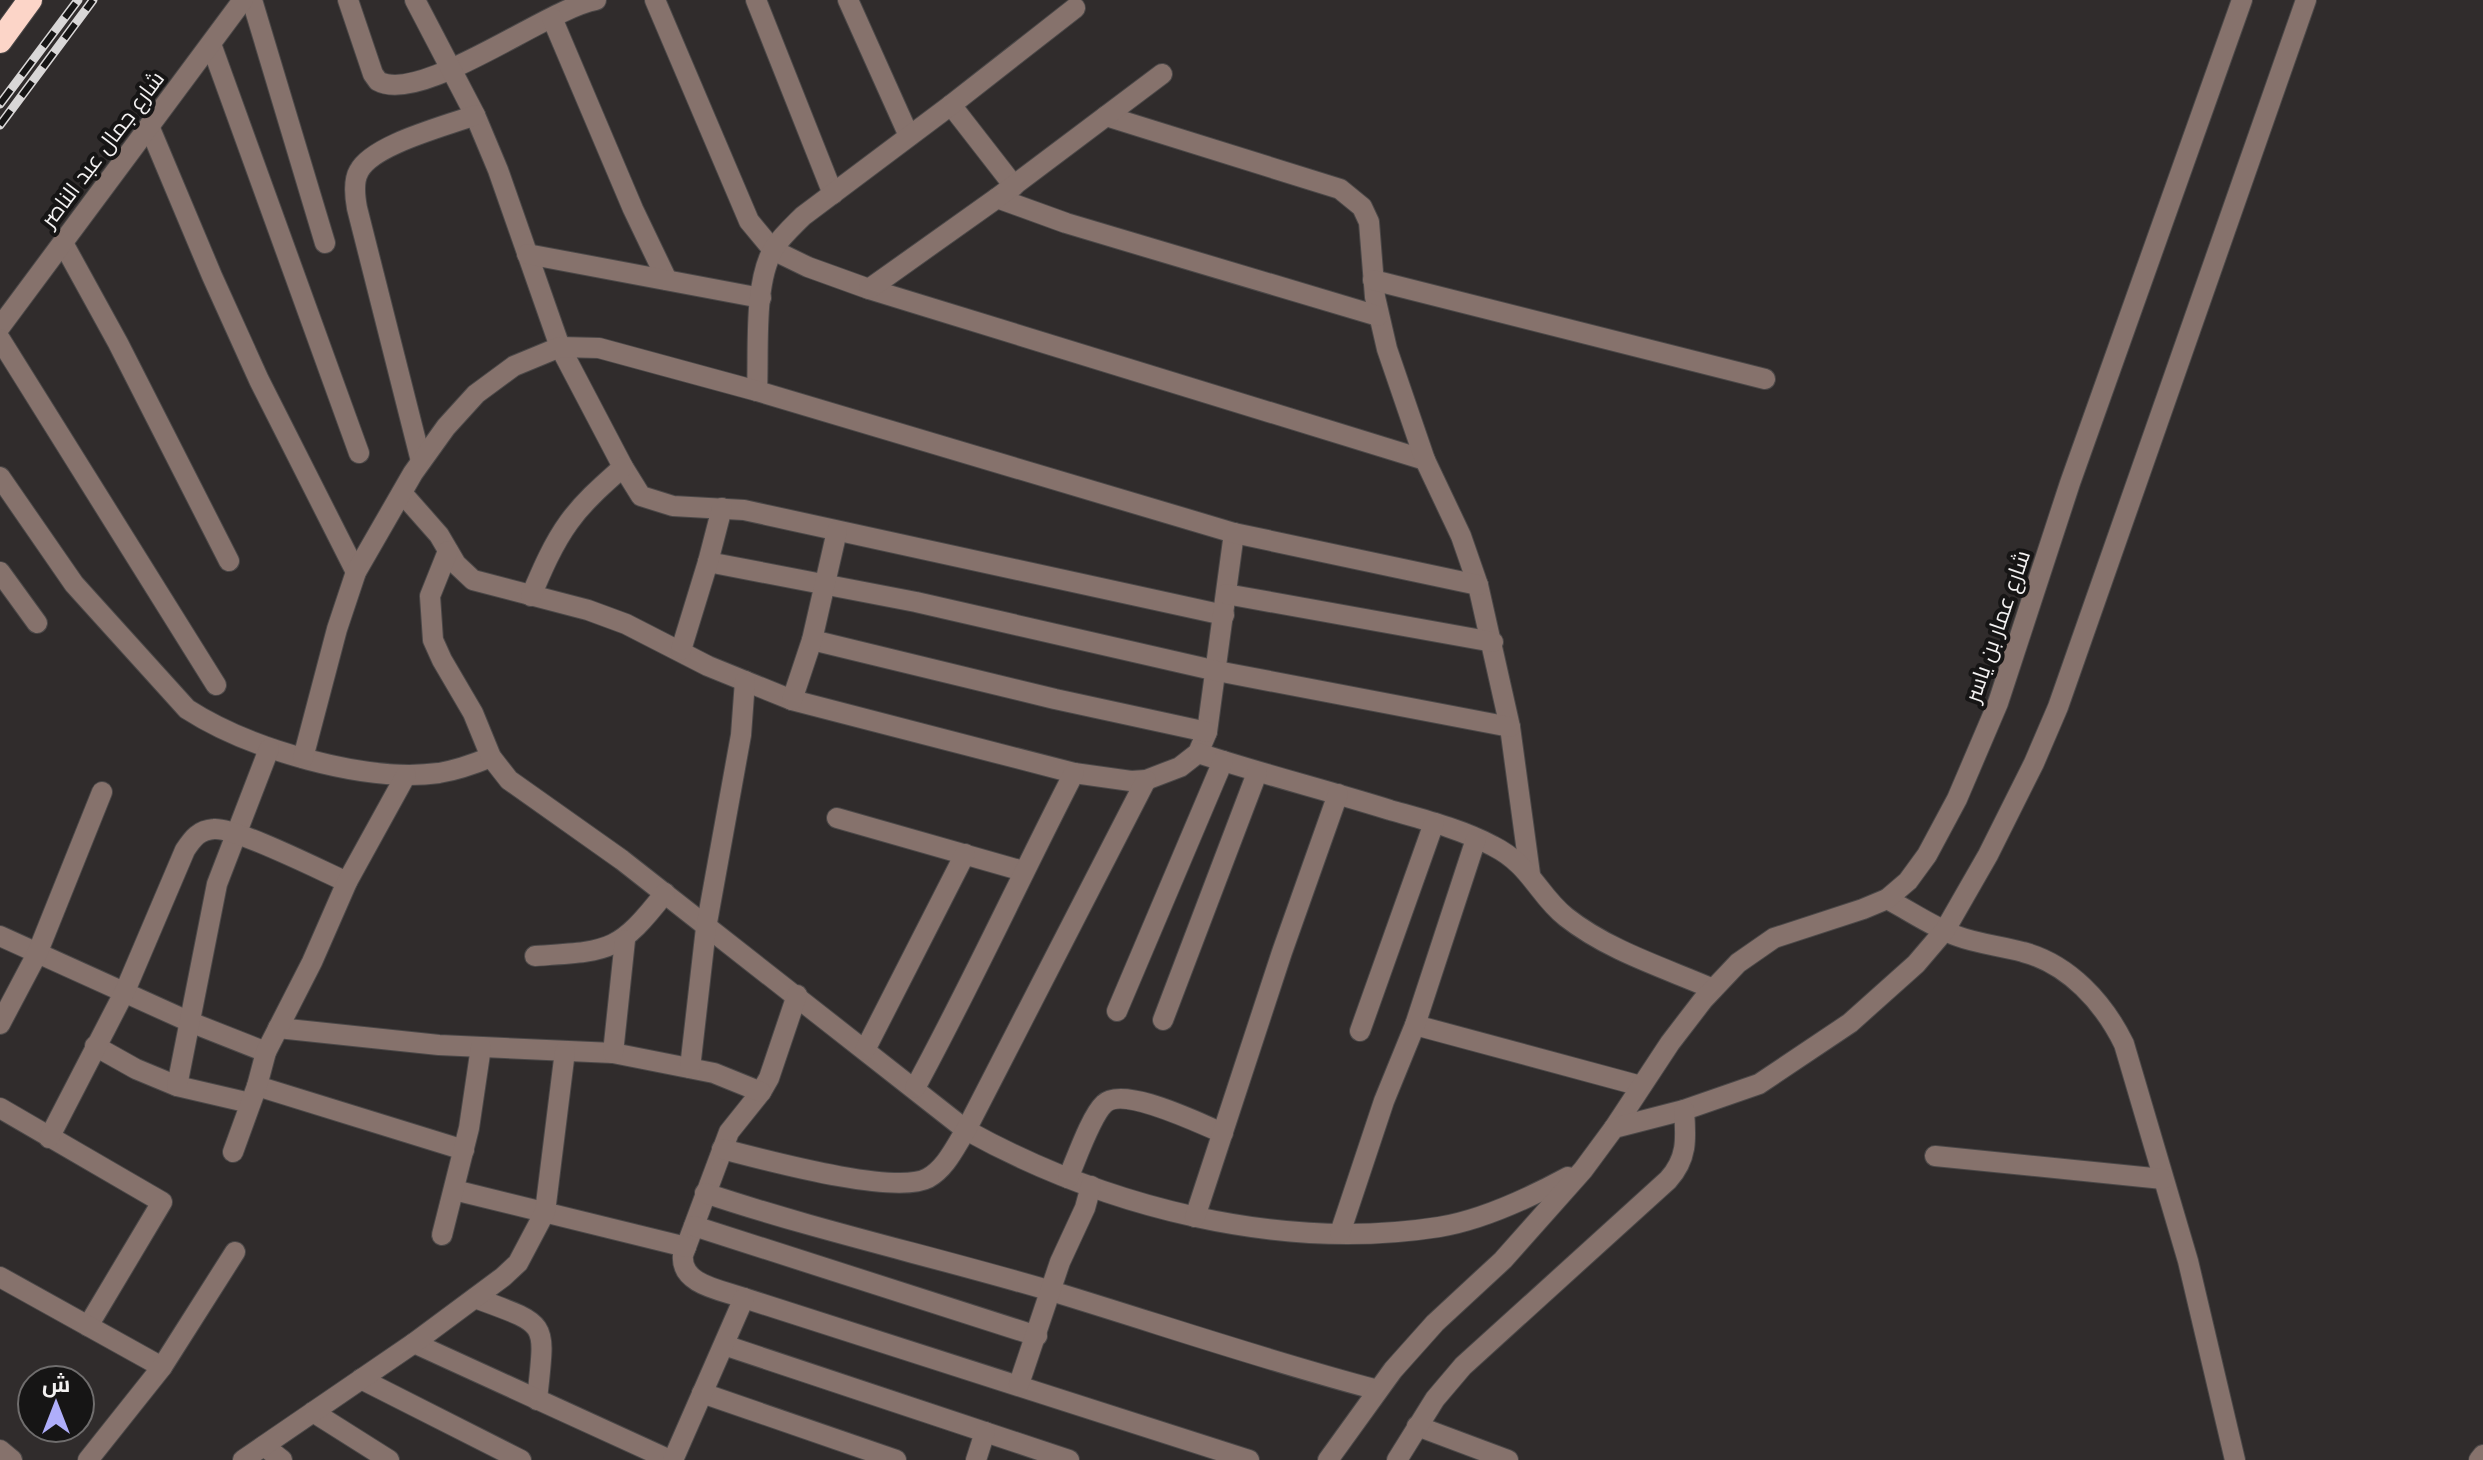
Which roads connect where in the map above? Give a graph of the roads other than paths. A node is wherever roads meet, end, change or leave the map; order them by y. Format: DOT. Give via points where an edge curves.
graph roads {
  1 [pos="243,0"];
  2 [pos="252,0"];
  3 [pos="348,0"];
  4 [pos="415,0"];
  5 [pos="591,0"];
  6 [pos="655,0"];
  7 [pos="756,0"];
  8 [pos="848,0"];
  9 [pos="2242,0"];
  10 [pos="2306,0"];
  11 [pos="30,2"];
  12 [pos="1075,8"];
  13 [pos="552,18"];
  14 [pos="0,41"];
  15 [pos="211,44"];
  16 [pos="451,69"];
  17 [pos="1162,74"];
  18 [pos="951,105"];
  19 [pos="475,115"];
  20 [pos="1106,116"];
  21 [pos="149,126"];
  22 [pos="909,136"];
  23 [pos="1014,186"];
  24 [pos="833,194"];
  25 [pos="997,198"];
  26 [pos="63,243"];
  27 [pos="325,243"];
  28 [pos="773,250"];
  29 [pos="527,254"];
  30 [pos="667,280"];
  31 [pos="1373,280"];
  32 [pos="869,289"];
  33 [pos="761,298"];
  34 [pos="1378,316"];
  35 [pos="0,327"];
  36 [pos="0,339"];
  37 [pos="560,347"];
  38 [pos="1765,379"];
  39 [pos="757,391"];
  40 [pos="359,453"];
  41 [pos="1425,460"];
  42 [pos="421,461"];
  43 [pos="623,467"];
  44 [pos="0,477"];
  45 [pos="402,493"];
  46 [pos="722,508"];
  47 [pos="837,531"];
  48 [pos="1234,533"];
  49 [pos="448,551"];
  50 [pos="229,561"];
  51 [pos="708,562"];
  52 [pos="0,572"];
  53 [pos="356,572"];
  54 [pos="827,584"];
  55 [pos="1478,585"];
  56 [pos="1226,594"];
  57 [pos="531,596"];
  58 [pos="1224,615"];
  59 [pos="37,623"];
  60 [pos="812,640"];
  61 [pos="1493,642"];
  62 [pos="681,650"];
  63 [pos="1217,671"];
  64 [pos="745,681"];
  65 [pos="216,685"];
  66 [pos="792,700"];
  67 [pos="1510,727"];
  68 [pos="1207,732"];
  69 [pos="269,749"];
  70 [pos="1198,753"];
  71 [pos="491,757"];
  72 [pos="303,758"];
  73 [pos="1223,761"];
  74 [pos="1074,773"];
  75 [pos="1257,773"];
  76 [pos="406,775"];
  77 [pos="1146,780"];
  78 [pos="102,792"];
  79 [pos="1338,794"];
  80 [pos="837,818"];
  81 [pos="1434,823"];
  82 [pos="237,834"];
  83 [pos="1476,839"];
  84 [pos="965,854"];
  85 [pos="1023,871"];
  86 [pos="1530,874"];
  87 [pos="347,882"];
  88 [pos="665,893"];
  89 [pos="1887,899"];
  90 [pos="1940,927"];
  91 [pos="706,928"];
  92 [pos="0,936"];
  93 [pos="625,940"];
  94 [pos="37,954"];
  95 [pos="535,956"];
  96 [pos="1713,989"];
  97 [pos="125,991"];
  98 [pos="797,995"];
  99 [pos="1117,1011"];
  100 [pos="1163,1020"];
  101 [pos="190,1022"];
  102 [pos="0,1024"];
  103 [pos="1415,1025"];
  104 [pos="278,1028"];
  105 [pos="1360,1031"];
  106 [pos="95,1046"];
  107 [pos="481,1047"];
  108 [pos="865,1050"];
  109 [pos="565,1051"];
  110 [pos="266,1052"];
  111 [pos="613,1053"];
  112 [pos="690,1068"];
  113 [pos="177,1086"];
  114 [pos="1641,1086"];
  115 [pos="915,1088"];
  116 [pos="761,1092"];
  117 [pos="254,1095"];
  118 [pos="0,1108"];
  119 [pos="1684,1110"];
  120 [pos="1614,1128"];
  121 [pos="966,1130"];
  122 [pos="1223,1133"];
  123 [pos="49,1138"];
  124 [pos="722,1149"];
  125 [pos="464,1150"];
  126 [pos="233,1152"];
  127 [pos="1935,1156"];
  128 [pos="1583,1170"];
  129 [pos="1068,1178"];
  130 [pos="2163,1179"];
  131 [pos="1091,1186"];
  132 [pos="454,1190"];
  133 [pos="705,1193"];
  134 [pos="545,1212"];
  135 [pos="1195,1217"];
  136 [pos="694,1226"];
  137 [pos="1340,1233"];
  138 [pos="442,1235"];
  139 [pos="686,1247"];
  140 [pos="235,1252"];
  141 [pos="3,1284"];
  142 [pos="1051,1291"];
  143 [pos="475,1298"];
  144 [pos="744,1298"];
  145 [pos="88,1326"];
  146 [pos="1037,1336"];
  147 [pos="414,1343"];
  148 [pos="724,1345"];
  149 [pos="162,1367"];
  150 [pos="361,1379"];
  151 [pos="1019,1384"];
  152 [pos="1378,1390"];
  153 [pos="702,1393"];
  154 [pos="537,1400"];
  155 [pos="313,1412"];
  156 [pos="1417,1426"];
  157 [pos="985,1432"];
  158 [pos="264,1446"];
  159 [pos="0,1450"];
  160 [pos="2483,1455"];
  161 [pos="12,1460"];
  162 [pos="88,1460"];
  163 [pos="243,1460"];
  164 [pos="282,1460"];
  165 [pos="389,1460"];
  166 [pos="521,1460"];
  167 [pos="672,1460"];
  168 [pos="896,1460"];
  169 [pos="976,1460"];
  170 [pos="1069,1460"];
  171 [pos="1249,1460"];
  172 [pos="1328,1460"];
  173 [pos="1397,1460"];
  174 [pos="1508,1460"];
  175 [pos="2235,1460"];
  176 [pos="2479,1460"];
  1 -- 15 [label="street, شارع جمال عبد الناصر"];
  2 -- 27 [label="street"];
  3 -- 16 [label="street" via="378,81 395,86"];
  4 -- 16 [label="street"];
  5 -- 13 [label="street"];
  6 -- 28 [label="street" via="749,221"];
  7 -- 24 [label="street"];
  8 -- 22 [label="street"];
  9 -- 89 [label="street, شارع عمار بن ياسر" via="2070,483 1998,703 1927,855"];
  10 -- 90 [label="street" via="2058,707 2008,819"];
  11 -- 14 [label="highway"];
  12 -- 18 [label="street"];
  13 -- 16 [label="street"];
  13 -- 30 [label="street"];
  15 -- 21 [label="street, شارع جمال عبد الناصر"];
  15 -- 40 [label="street"];
  16 -- 19 [label="street"];
  17 -- 20 [label="street"];
  18 -- 22 [label="street"];
  18 -- 23 [label="street"];
  19 -- 29 [label="street"];
  19 -- 42 [label="street" via="385,149 359,171 355,185"];
  20 -- 23 [label="street"];
  20 -- 31 [label="street" via="1340,189 1362,207 1369,222"];
  21 -- 26 [label="street, شارع جمال عبد الناصر"];
  21 -- 53 [label="street" via="259,380"];
  22 -- 24 [label="street"];
  23 -- 25 [label="street"];
  24 -- 28 [label="street" via="803,216"];
  25 -- 32 [label="street"];
  25 -- 34 [label="street"];
  26 -- 35 [label="street, شارع جمال عبد الناصر"];
  26 -- 50 [label="street"];
  28 -- 32 [label="street"];
  28 -- 33 [label="street"];
  29 -- 30 [label="street"];
  29 -- 37 [label="street"];
  30 -- 33 [label="street"];
  31 -- 34 [label="street"];
  31 -- 38 [label="street"];
  32 -- 41 [label="street"];
  33 -- 39 [label="street"];
  34 -- 41 [label="street"];
  36 -- 65 [label="street"];
  37 -- 39 [label="street" via="599,348"];
  37 -- 42 [label="street" via="514,366 476,394"];
  37 -- 43 [label="street"];
  39 -- 48 [label="street"];
  41 -- 55 [label="street"];
  42 -- 45 [label="street"];
  43 -- 46 [label="street" via="641,496 673,506"];
  43 -- 57 [label="street" via="570,519"];
  44 -- 69 [label="street" via="74,584 187,709"];
  45 -- 49 [label="street"];
  45 -- 53 [label="street"];
  46 -- 47 [label="street"];
  46 -- 51 [label="street"];
  47 -- 54 [label="street"];
  47 -- 58 [label="street"];
  48 -- 55 [label="street"];
  48 -- 56 [label="street"];
  49 -- 57 [label="street" via="473,580"];
  49 -- 71 [label="street" via="430,596 433,640"];
  51 -- 54 [label="street"];
  51 -- 62 [label="street"];
  52 -- 59 [label="street"];
  53 -- 72 [label="street"];
  54 -- 60 [label="street"];
  54 -- 63 [label="street"];
  55 -- 61 [label="street"];
  56 -- 58 [label="street"];
  56 -- 61 [label="street"];
  57 -- 62 [label="street" via="588,610"];
  58 -- 63 [label="street"];
  60 -- 66 [label="street"];
  60 -- 68 [label="street"];
  61 -- 67 [label="street"];
  62 -- 64 [label="street"];
  63 -- 67 [label="street"];
  63 -- 68 [label="street"];
  64 -- 66 [label="street"];
  64 -- 91 [label="street" via="741,735"];
  66 -- 74 [label="street"];
  67 -- 86 [label="street"];
  68 -- 70 [label="street"];
  69 -- 72 [label="street"];
  69 -- 82 [label="street"];
  70 -- 73 [label="street"];
  70 -- 77 [label="street" via="1180,767"];
  71 -- 76 [label="street" via="438,773"];
  71 -- 88 [label="street" via="509,780"];
  72 -- 76 [label="street"];
  73 -- 75 [label="street"];
  73 -- 99 [label="street"];
  74 -- 77 [label="street"];
  74 -- 85 [label="street"];
  75 -- 79 [label="street"];
  75 -- 100 [label="street"];
  76 -- 87 [label="street"];
  77 -- 121 [label="street"];
  78 -- 94 [label="street"];
  79 -- 81 [label="street"];
  79 -- 122 [label="street"];
  80 -- 84 [label="street"];
  81 -- 83 [label="street"];
  81 -- 105 [label="street"];
  82 -- 87 [label="street"];
  82 -- 97 [label="street" via="217,828 193,837"];
  82 -- 101 [label="street" via="210,909"];
  83 -- 86 [label="street" via="1511,856"];
  83 -- 103 [label="street"];
  84 -- 85 [label="street"];
  84 -- 108 [label="street"];
  85 -- 115 [label="street"];
  86 -- 96 [label="street" via="1581,928"];
  87 -- 104 [label="street"];
  88 -- 91 [label="street"];
  88 -- 93 [label="street"];
  89 -- 90 [label="street"];
  89 -- 96 [label="street, شارع عمار بن ياسر" via="1774,938"];
  90 -- 119 [label="street" via="1916,964 1850,1023 1759,1084"];
  90 -- 130 [label="street" via="2041,959 2096,1000 2124,1044"];
  91 -- 98 [label="street"];
  91 -- 112 [label="street"];
  92 -- 94 [label="street"];
  93 -- 95 [label="street" via="591,952"];
  93 -- 111 [label="street"];
  94 -- 97 [label="street"];
  94 -- 102 [label="street"];
  96 -- 114 [label="street, شارع عمار بن ياسر"];
  97 -- 101 [label="street"];
  97 -- 106 [label="street"];
  98 -- 108 [label="street"];
  98 -- 116 [label="street"];
  101 -- 110 [label="street"];
  101 -- 113 [label="street"];
  103 -- 114 [label="street"];
  103 -- 137 [label="street"];
  104 -- 107 [label="street"];
  104 -- 110 [label="street"];
  106 -- 113 [label="street"];
  106 -- 123 [label="street"];
  107 -- 109 [label="street"];
  107 -- 125 [label="street"];
  108 -- 115 [label="street"];
  109 -- 111 [label="street"];
  109 -- 134 [label="street"];
  110 -- 117 [label="street"];
  111 -- 112 [label="street"];
  112 -- 116 [label="street"];
  113 -- 117 [label="street"];
  114 -- 120 [label="street, شارع عمار بن ياسر"];
  115 -- 121 [label="street"];
  116 -- 124 [label="street"];
  117 -- 125 [label="street"];
  117 -- 126 [label="street"];
  118 -- 123 [label="street"];
  119 -- 120 [label="street"];
  119 -- 156 [label="street" via="1680,1167 1463,1366"];
  120 -- 128 [label="street, شارع عمار بن ياسر"];
  121 -- 124 [label="street" via="931,1177 903,1185"];
  121 -- 129 [label="street"];
  122 -- 129 [label="street" via="1140,1101 1113,1099 1097,1116"];
  122 -- 135 [label="street"];
  123 -- 145 [label="street" via="162,1202"];
  124 -- 133 [label="street"];
  125 -- 132 [label="street"];
  127 -- 130 [label="street"];
  128 -- 137 [label="street" via="1523,1202 1441,1227"];
  128 -- 152 [label="street, شارع عمار بن ياسر"];
  129 -- 131 [label="street"];
  130 -- 175 [label="street" via="2192,1276"];
  131 -- 135 [label="street"];
  131 -- 142 [label="street"];
  132 -- 134 [label="street"];
  132 -- 138 [label="street"];
  133 -- 136 [label="street"];
  133 -- 142 [label="street"];
  134 -- 139 [label="street"];
  134 -- 143 [label="street" via="518,1263"];
  135 -- 137 [label="street" via="1266,1229"];
  136 -- 139 [label="street"];
  136 -- 146 [label="street"];
  139 -- 144 [label="street" via="682,1264 688,1274"];
  140 -- 149 [label="street"];
  141 -- 145 [label="street"];
  142 -- 146 [label="street"];
  142 -- 152 [label="street"];
  143 -- 147 [label="street"];
  143 -- 154 [label="street" via="535,1323 542,1348"];
  144 -- 148 [label="street"];
  144 -- 151 [label="street"];
  145 -- 149 [label="street"];
  146 -- 151 [label="street"];
  147 -- 150 [label="street"];
  147 -- 154 [label="street"];
  148 -- 153 [label="street"];
  148 -- 157 [label="street"];
  149 -- 162 [label="street"];
  150 -- 155 [label="street"];
  150 -- 166 [label="street"];
  151 -- 171 [label="street"];
  152 -- 172 [label="street, شارع عمار بن ياسر"];
  153 -- 167 [label="street"];
  153 -- 168 [label="street"];
  154 -- 167 [label="street"];
  155 -- 158 [label="street"];
  155 -- 165 [label="street"];
  156 -- 173 [label="street"];
  156 -- 174 [label="street"];
  157 -- 169 [label="street"];
  157 -- 170 [label="street"];
  158 -- 163 [label="street"];
  158 -- 164 [label="street"];
  159 -- 161 [label="street"];
  160 -- 176 [label="street"];
}
